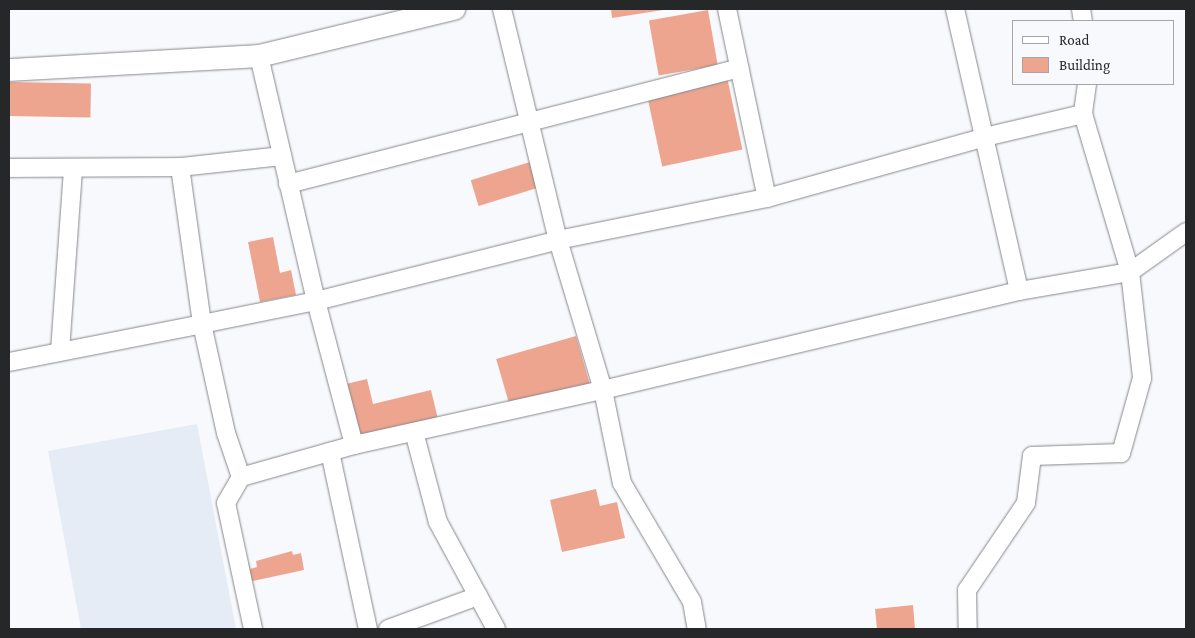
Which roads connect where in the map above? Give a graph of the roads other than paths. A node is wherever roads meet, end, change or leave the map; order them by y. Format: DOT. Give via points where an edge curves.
graph roads {
  1 [pos="454,9"];
  2 [pos="502,9"];
  3 [pos="727,9"];
  4 [pos="955,9"];
  5 [pos="259,56"];
  6 [pos="740,68"];
  7 [pos="9,70"];
  8 [pos="1088,85"];
  9 [pos="1083,114"];
  10 [pos="527,120"];
  11 [pos="985,137"];
  12 [pos="282,156"];
  13 [pos="180,167"];
  14 [pos="9,168"];
  15 [pos="73,168"];
  16 [pos="288,184"];
  17 [pos="767,198"];
  18 [pos="1186,232"];
  19 [pos="558,240"];
  20 [pos="1130,272"];
  21 [pos="1019,291"];
  22 [pos="316,301"];
  23 [pos="202,324"];
  24 [pos="60,352"];
  25 [pos="9,362"];
  26 [pos="603,390"];
  27 [pos="414,432"];
  28 [pos="354,445"];
  29 [pos="330,452"];
  30 [pos="240,477"];
  31 [pos="478,596"];
  32 [pos="253,629"];
  33 [pos="368,629"];
  34 [pos="388,629"];
  35 [pos="496,629"];
  36 [pos="697,629"];
  37 [pos="968,629"];
  1 -- 5 [label="street"];
  2 -- 10 [label="street"];
  3 -- 6 [label="street"];
  4 -- 11 [label="street"];
  5 -- 7 [label="street"];
  5 -- 12 [label="street"];
  6 -- 10 [label="street"];
  6 -- 17 [label="street"];
  8 -- 9 [label="street"];
  9 -- 11 [label="street"];
  9 -- 20 [label="street"];
  10 -- 16 [label="street"];
  10 -- 19 [label="street"];
  11 -- 17 [label="street"];
  11 -- 21 [label="street"];
  12 -- 13 [label="street"];
  12 -- 16 [label="street"];
  13 -- 15 [label="street"];
  13 -- 23 [label="street"];
  14 -- 15 [label="street"];
  15 -- 24 [label="street"];
  16 -- 22 [label="street"];
  17 -- 19 [label="street"];
  18 -- 20 [label="street"];
  19 -- 22 [label="street"];
  19 -- 26 [label="street"];
  20 -- 21 [label="street"];
  20 -- 37 [label="street" via="1142,378 1121,453 1032,456 1026,503 967,590"];
  21 -- 26 [label="street"];
  22 -- 23 [label="street"];
  22 -- 28 [label="street"];
  23 -- 24 [label="street"];
  23 -- 30 [label="street" via="226,432"];
  24 -- 25 [label="street"];
  26 -- 27 [label="street"];
  26 -- 36 [label="street" via="622,483 692,602"];
  27 -- 28 [label="street"];
  27 -- 31 [label="street" via="438,522"];
  28 -- 29 [label="street"];
  29 -- 30 [label="street"];
  29 -- 33 [label="street"];
  30 -- 32 [label="street" via="226,503"];
  31 -- 34 [label="street"];
  31 -- 35 [label="street"];
}
